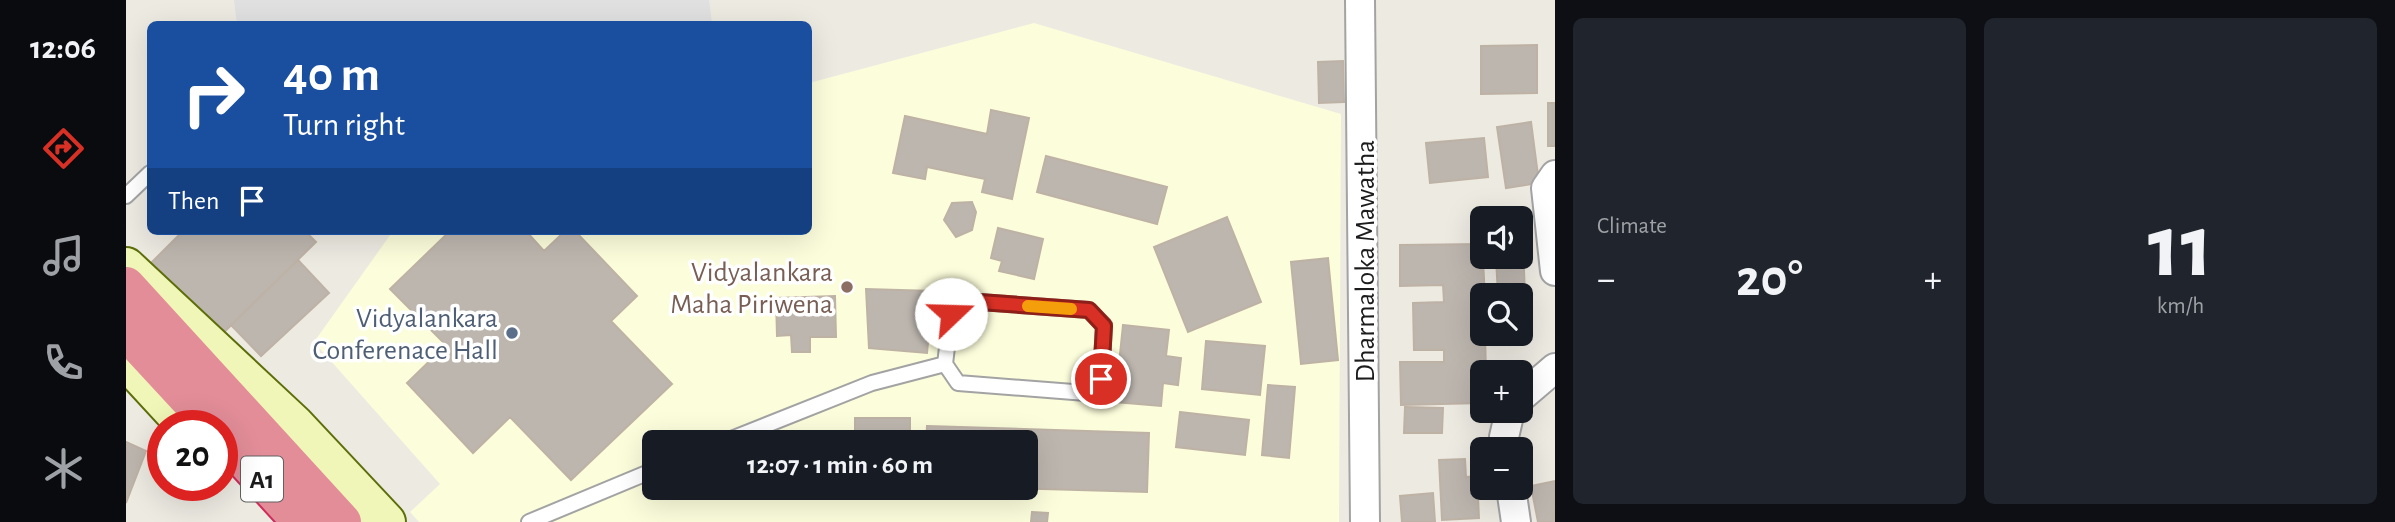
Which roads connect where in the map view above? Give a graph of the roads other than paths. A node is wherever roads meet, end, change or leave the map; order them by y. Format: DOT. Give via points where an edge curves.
graph roads {
  1 [pos="1360,0"];
  2 [pos="1555,175"];
  3 [pos="147,176"];
  4 [pos="126,196"];
  5 [pos="1552,222"];
  6 [pos="126,267"];
  7 [pos="1555,271"];
  8 [pos="126,286"];
  9 [pos="138,354"];
  10 [pos="945,364"];
  11 [pos="1555,368"];
  12 [pos="1533,387"];
  13 [pos="176,410"];
  14 [pos="197,410"];
  15 [pos="754,430"];
  16 [pos="238,452"];
  17 [pos="642,475"];
  18 [pos="238,480"];
  19 [pos="1513,500"];
  20 [pos="277,522"];
  21 [pos="302,522"];
  22 [pos="342,522"];
  23 [pos="386,522"];
  24 [pos="529,522"];
  25 [pos="1365,522"];
  26 [pos="1516,522"];
  1 -- 25 [label="street, Dharmaloka Mawatha"];
  2 -- 5 [label="street" via="1546,188"];
  3 -- 4 [label="lane"];
  5 -- 7 [label="street"];
  6 -- 23 [label="street" via="295,425"];
  8 -- 9 [label="highway, A1"];
  9 -- 13 [label="street"];
  9 -- 14 [label="highway, A1"];
  9 -- 22 [label="highway, A1"];
  10 -- 10 [label="lane" via="951,314 966,301 1089,310 1104,326 1101,379 1086,393 958,383"];
  10 -- 15 [label="lane" via="872,383"];
  11 -- 12 [label="street"];
  16 -- 21 [label="highway, A1"];
  17 -- 24 [label="lane"];
  18 -- 20 [label="street"];
  19 -- 26 [label="street"];
}
